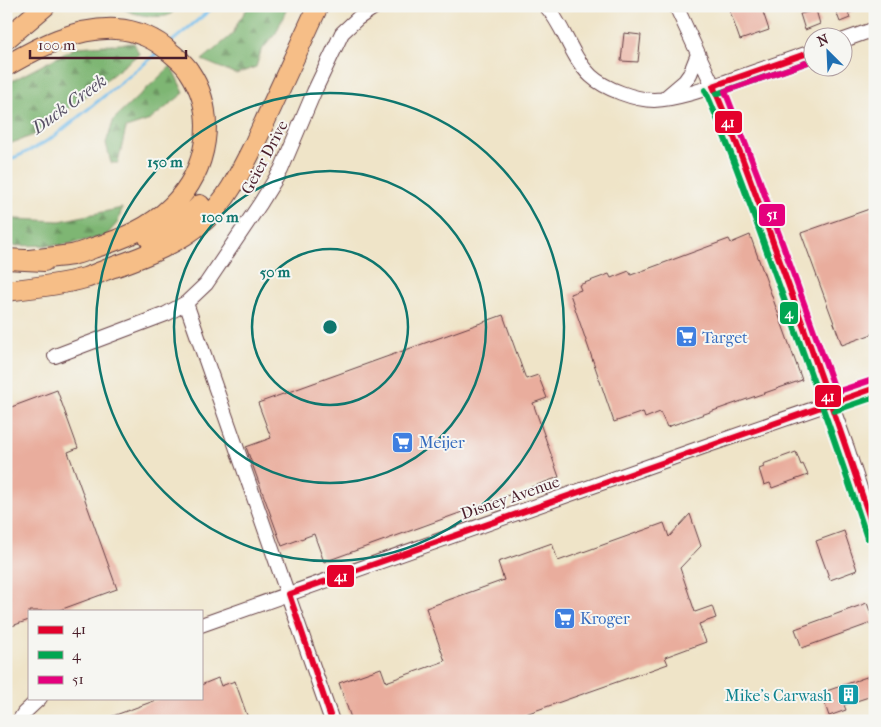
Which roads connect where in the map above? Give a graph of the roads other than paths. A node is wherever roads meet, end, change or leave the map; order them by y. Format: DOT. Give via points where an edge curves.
graph roads {
  1 [pos="45,6"];
  2 [pos="302,6"];
  3 [pos="318,6"];
  4 [pos="376,6"];
  5 [pos="546,6"];
  6 [pos="676,6"];
  7 [pos="875,29"];
  8 [pos="854,36"];
  9 [pos="6,39"];
  10 [pos="698,54"];
  11 [pos="804,54"];
  12 [pos="6,66"];
  13 [pos="713,86"];
  14 [pos="664,99"];
  15 [pos="6,258"];
  16 [pos="30,260"];
  17 [pos="110,268"];
  18 [pos="6,272"];
  19 [pos="6,291"];
  20 [pos="186,303"];
  21 [pos="55,356"];
  22 [pos="875,388"];
  23 [pos="831,403"];
  24 [pos="875,534"];
  25 [pos="289,594"];
  26 [pos="202,625"];
  27 [pos="38,700"];
  28 [pos="19,721"];
  29 [pos="332,721"];
  1 -- 9 [label="highway"];
  2 -- 16 [label="highway" via="236,155 196,210 164,232 124,250 85,259"];
  3 -- 17 [label="highway" via="253,147 217,207 167,246"];
  4 -- 20 [label="street, Geier Drive" via="342,34 281,170 206,284"];
  5 -- 14 [label="street" via="556,18 574,55 593,77 616,91 642,99"];
  6 -- 10 [label="street"];
  7 -- 8 [label="street"];
  10 -- 13 [label="street"];
  10 -- 14 [label="street" via="685,81"];
  11 -- 13 [label="street"];
  12 -- 16 [label="highway" via="64,38 91,31 117,29 145,36 188,70 198,87 207,125 205,146 190,184 173,205 152,222 115,242 74,254"];
  13 -- 14 [label="street"];
  13 -- 23 [label="street"];
  15 -- 16 [label="highway"];
  17 -- 18 [label="highway" via="49,273"];
  17 -- 19 [label="highway" via="85,278"];
  20 -- 21 [label="street, Geier Drive" via="166,314"];
  20 -- 25 [label="street"];
  22 -- 23 [label="street, Disney Avenue"];
  23 -- 24 [label="street"];
  23 -- 25 [label="street, Disney Avenue"];
  25 -- 26 [label="street, Disney Avenue"];
  25 -- 29 [label="street"];
  27 -- 28 [label="street"];
}
